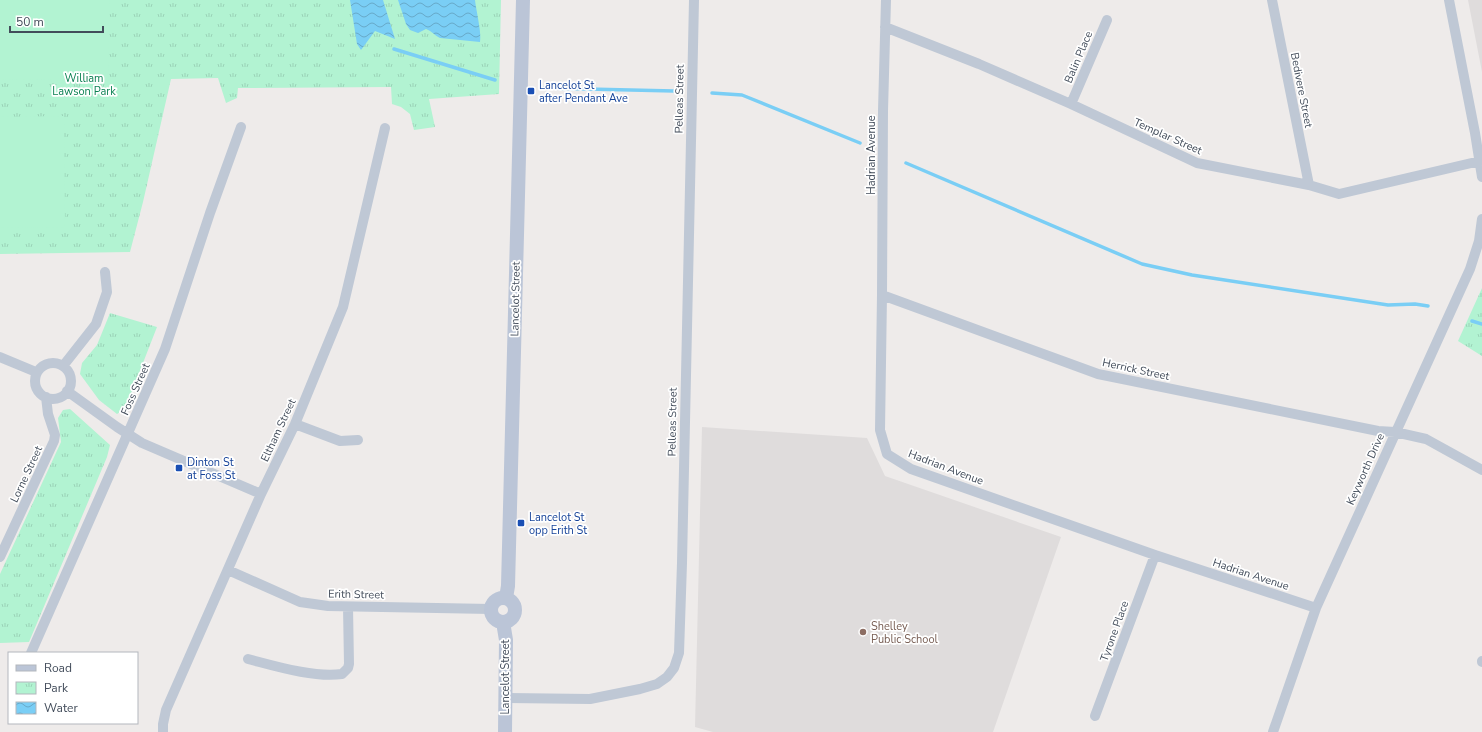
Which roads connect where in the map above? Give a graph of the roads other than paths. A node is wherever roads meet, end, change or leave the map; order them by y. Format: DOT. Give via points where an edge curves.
graph roads {
  1 [pos="523,0"];
  2 [pos="694,0"];
  3 [pos="886,0"];
  4 [pos="1272,0"];
  5 [pos="1449,0"];
  6 [pos="1107,20"];
  7 [pos="885,27"];
  8 [pos="1071,104"];
  9 [pos="241,127"];
  10 [pos="385,128"];
  11 [pos="1480,161"];
  12 [pos="1482,177"];
  13 [pos="1309,185"];
  14 [pos="1482,219"];
  15 [pos="105,272"];
  16 [pos="882,295"];
  17 [pos="0,357"];
  18 [pos="64,366"];
  19 [pos="36,372"];
  20 [pos="67,391"];
  21 [pos="46,397"];
  22 [pos="295,424"];
  23 [pos="1394,432"];
  24 [pos="127,434"];
  25 [pos="358,440"];
  26 [pos="1482,470"];
  27 [pos="261,494"];
  28 [pos="1155,555"];
  29 [pos="0,557"];
  30 [pos="228,570"];
  31 [pos="506,598"];
  32 [pos="348,607"];
  33 [pos="1316,608"];
  34 [pos="491,609"];
  35 [pos="503,622"];
  36 [pos="31,652"];
  37 [pos="248,659"];
  38 [pos="506,698"];
  39 [pos="1095,716"];
  40 [pos="163,732"];
  41 [pos="505,732"];
  42 [pos="1273,732"];
  1 -- 31 [label="street, Lancelot Street"];
  2 -- 38 [label="street, Pelleas Street" via="678,660 667,677 658,684 640,689 590,699"];
  3 -- 7 [label="street, Hadrian Avenue"];
  4 -- 13 [label="street, Bedivere Street"];
  5 -- 11 [label="street"];
  6 -- 8 [label="street, Balin Place"];
  7 -- 8 [label="street, Templar Street"];
  7 -- 16 [label="street, Hadrian Avenue"];
  8 -- 13 [label="street, Templar Street" via="1197,163"];
  9 -- 24 [label="street, Foss Street" via="166,349"];
  10 -- 22 [label="street, Eltham Street" via="343,307"];
  11 -- 12 [label="street"];
  11 -- 13 [label="street, Templar Street" via="1339,194"];
  14 -- 23 [label="street, Keyworth Drive" via="1479,241 1470,269"];
  15 -- 18 [label="street" via="107,292 96,324"];
  16 -- 23 [label="street, Herrick Street" via="1098,374 1378,431"];
  16 -- 28 [label="street, Hadrian Avenue" via="880,430 887,454 911,469"];
  17 -- 19 [label="street"];
  18 -- 19 [label="street" via="48,363"];
  18 -- 20 [label="street" via="71,381"];
  19 -- 21 [label="street" via="35,384"];
  20 -- 21 [label="street" via="58,398"];
  20 -- 24 [label="street"];
  21 -- 29 [label="street, Lorne Street" via="55,435 54,441"];
  22 -- 25 [label="street" via="340,441"];
  22 -- 27 [label="street, Eltham Street"];
  23 -- 26 [label="street, Herrick Street" via="1426,439"];
  23 -- 33 [label="street, Keyworth Drive"];
  24 -- 27 [label="street" via="142,443"];
  24 -- 36 [label="street, Foss Street"];
  27 -- 30 [label="street, Eltham Street"];
  28 -- 33 [label="street, Hadrian Avenue"];
  28 -- 39 [label="street, Tyrone Place"];
  30 -- 32 [label="street, Erith Street" via="300,602"];
  30 -- 40 [label="street, Eltham Street" via="166,710"];
  31 -- 34 [label="street" via="494,601"];
  31 -- 35 [label="street" via="514,604 515,613 510,620"];
  32 -- 34 [label="street, Erith Street"];
  32 -- 37 [label="street" via="349,664 345,672 338,674 293,670"];
  33 -- 42 [label="street, Keyworth Drive"];
  34 -- 35 [label="street" via="492,617"];
  35 -- 38 [label="street, Lancelot Street" via="506,640"];
  38 -- 41 [label="street, Lancelot Street"];
}
